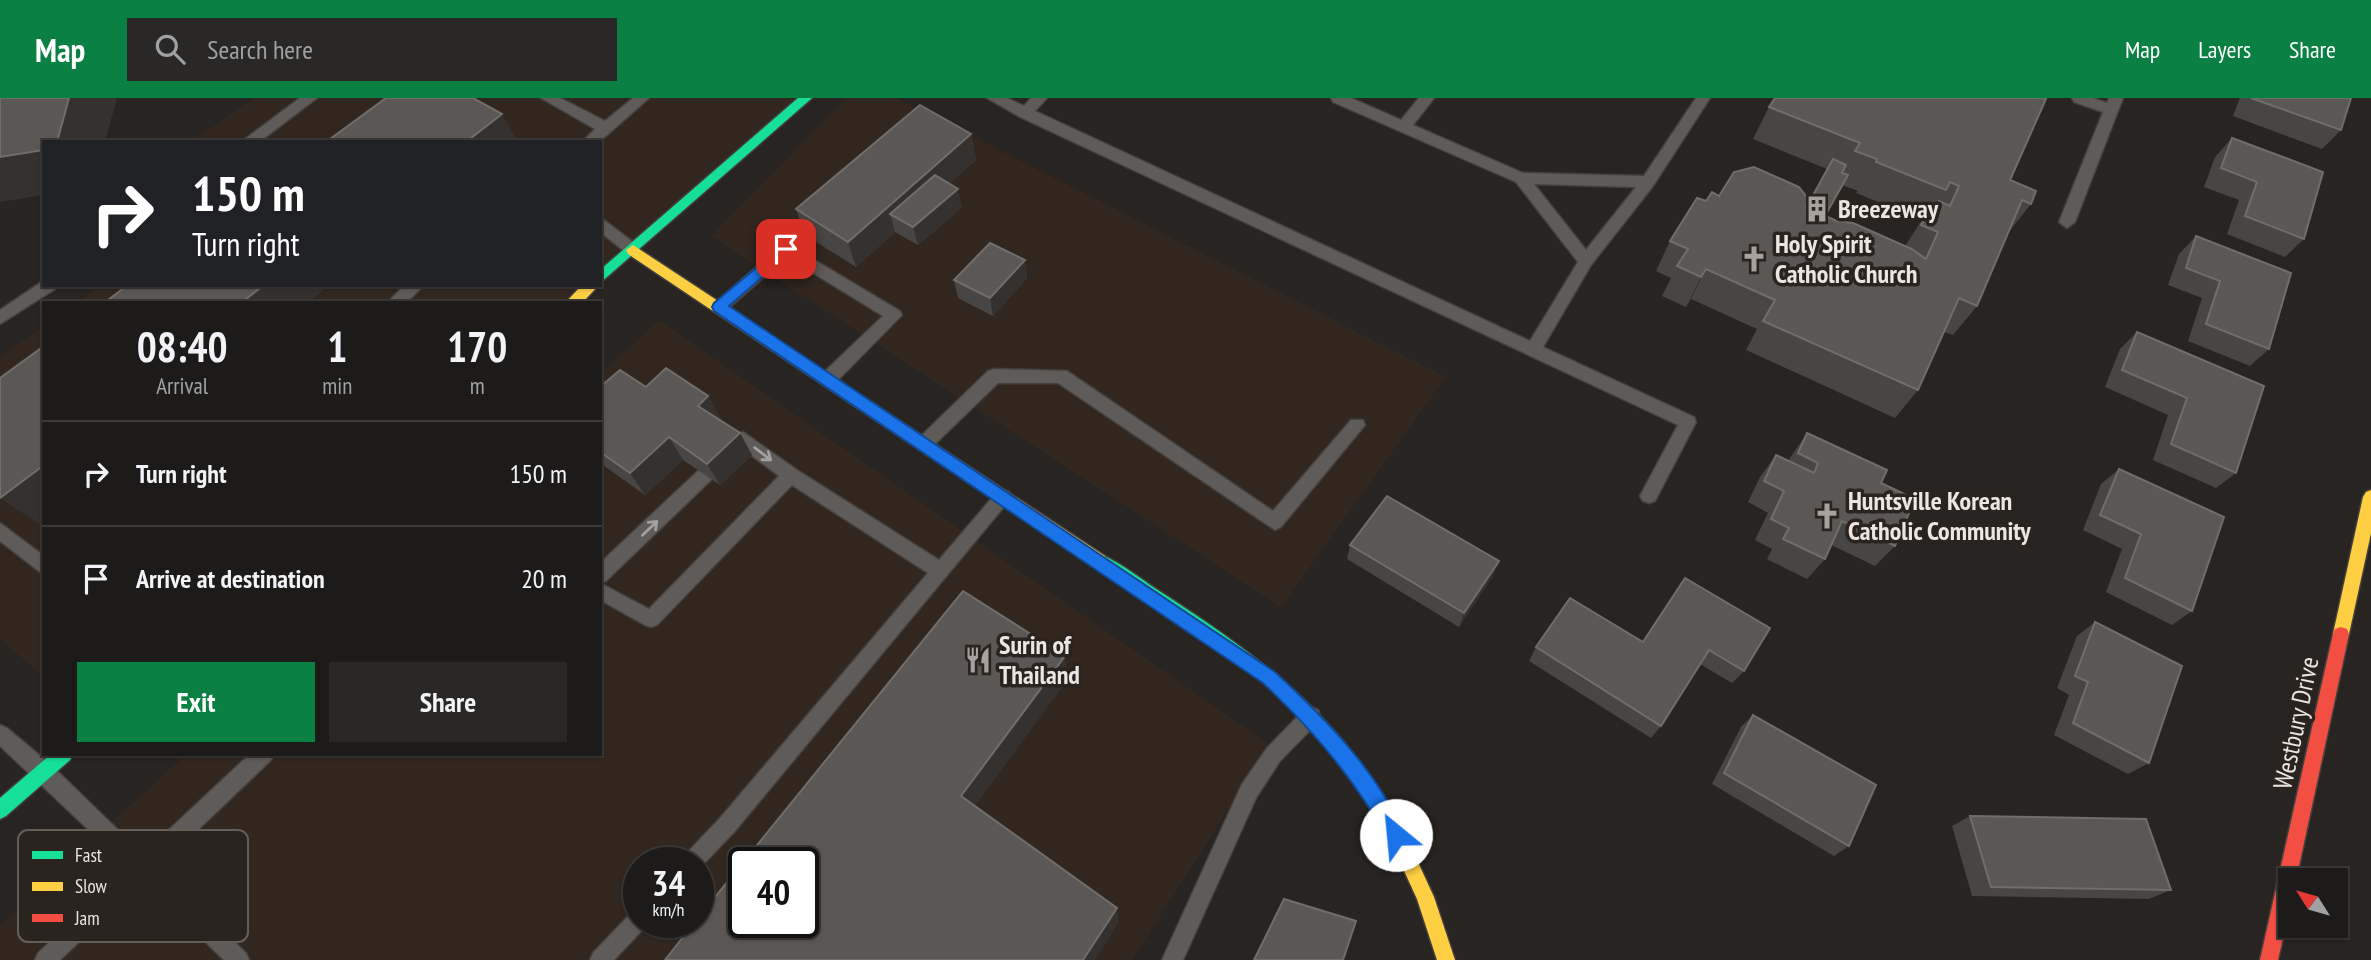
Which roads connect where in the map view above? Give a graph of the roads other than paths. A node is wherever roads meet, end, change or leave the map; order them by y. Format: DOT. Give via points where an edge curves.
graph roads {
  1 [pos="310,98"];
  2 [pos="548,98"];
  3 [pos="642,98"];
  4 [pos="806,98"];
  5 [pos="993,98"];
  6 [pos="1040,98"];
  7 [pos="1338,98"];
  8 [pos="1427,98"];
  9 [pos="1703,98"];
  10 [pos="2079,98"];
  11 [pos="2114,104"];
  12 [pos="1025,113"];
  13 [pos="1403,127"];
  14 [pos="606,128"];
  15 [pos="251,140"];
  16 [pos="591,140"];
  17 [pos="1521,178"];
  18 [pos="1648,182"];
  19 [pos="2067,222"];
  20 [pos="602,225"];
  21 [pos="633,250"];
  22 [pos="1586,261"];
  23 [pos="602,276"];
  24 [pos="45,287"];
  25 [pos="414,287"];
  26 [pos="590,287"];
  27 [pos="397,301"];
  28 [pos="574,301"];
  29 [pos="719,307"];
  30 [pos="0,317"];
  31 [pos="1533,350"];
  32 [pos="828,379"];
  33 [pos="1357,425"];
  34 [pos="925,443"];
  35 [pos="736,445"];
  36 [pos="705,475"];
  37 [pos="791,475"];
  38 [pos="1648,496"];
  39 [pos="1003,497"];
  40 [pos="2371,497"];
  41 [pos="0,531"];
  42 [pos="42,565"];
  43 [pos="941,571"];
  44 [pos="602,573"];
  45 [pos="602,592"];
  46 [pos="1311,716"];
  47 [pos="0,734"];
  48 [pos="62,756"];
  49 [pos="262,756"];
  50 [pos="44,772"];
  51 [pos="0,810"];
  52 [pos="104,830"];
  53 [pos="183,830"];
  54 [pos="706,847"];
  55 [pos="623,936"];
  56 [pos="64,942"];
  57 [pos="220,942"];
  58 [pos="45,960"];
  59 [pos="239,960"];
  60 [pos="600,960"];
  61 [pos="1172,960"];
  62 [pos="1446,960"];
  63 [pos="2269,960"];
  1 -- 15 [label="lane"];
  2 -- 14 [label="lane"];
  3 -- 14 [label="lane"];
  4 -- 21 [label="street"];
  5 -- 12 [label="lane"];
  6 -- 12 [label="lane"];
  7 -- 13 [label="lane"];
  8 -- 13 [label="lane"];
  9 -- 18 [label="lane"];
  10 -- 11 [label="lane"];
  11 -- 19 [label="lane"];
  12 -- 31 [label="lane"];
  13 -- 17 [label="lane"];
  14 -- 16 [label="lane"];
  17 -- 18 [label="lane"];
  17 -- 22 [label="lane"];
  18 -- 22 [label="lane"];
  20 -- 21 [label="lane"];
  21 -- 23 [label="street"];
  21 -- 29 [label="street"];
  22 -- 31 [label="lane"];
  24 -- 30 [label="lane"];
  25 -- 27 [label="lane"];
  26 -- 28 [label="street"];
  29 -- 32 [label="street"];
  29 -- 32 [label="lane" via="786,249 894,315"];
  31 -- 38 [label="lane" via="1688,422"];
  32 -- 34 [label="street"];
  33 -- 34 [label="lane" via="1275,522 1061,376 994,376"];
  34 -- 39 [label="street"];
  35 -- 37 [label="lane, one-way" via="743,439"];
  44 -- 36 [label="lane, one-way"];
  37 -- 43 [label="lane"];
  37 -- 45 [label="lane" via="651,619"];
  39 -- 43 [label="lane"];
  39 -- 46 [label="street" via="1224,645 1269,677"];
  40 -- 63 [label="street, Westbury Drive"];
  41 -- 42 [label="lane"];
  43 -- 54 [label="lane"];
  46 -- 61 [label="lane" via="1264,766 1234,819 1191,928"];
  46 -- 62 [label="street" via="1376,797 1436,921"];
  47 -- 50 [label="lane"];
  48 -- 50 [label="street"];
  49 -- 53 [label="lane"];
  50 -- 51 [label="street"];
  50 -- 52 [label="lane"];
  55 -- 60 [label="lane"];
  56 -- 58 [label="lane"];
  57 -- 59 [label="lane"];
}
